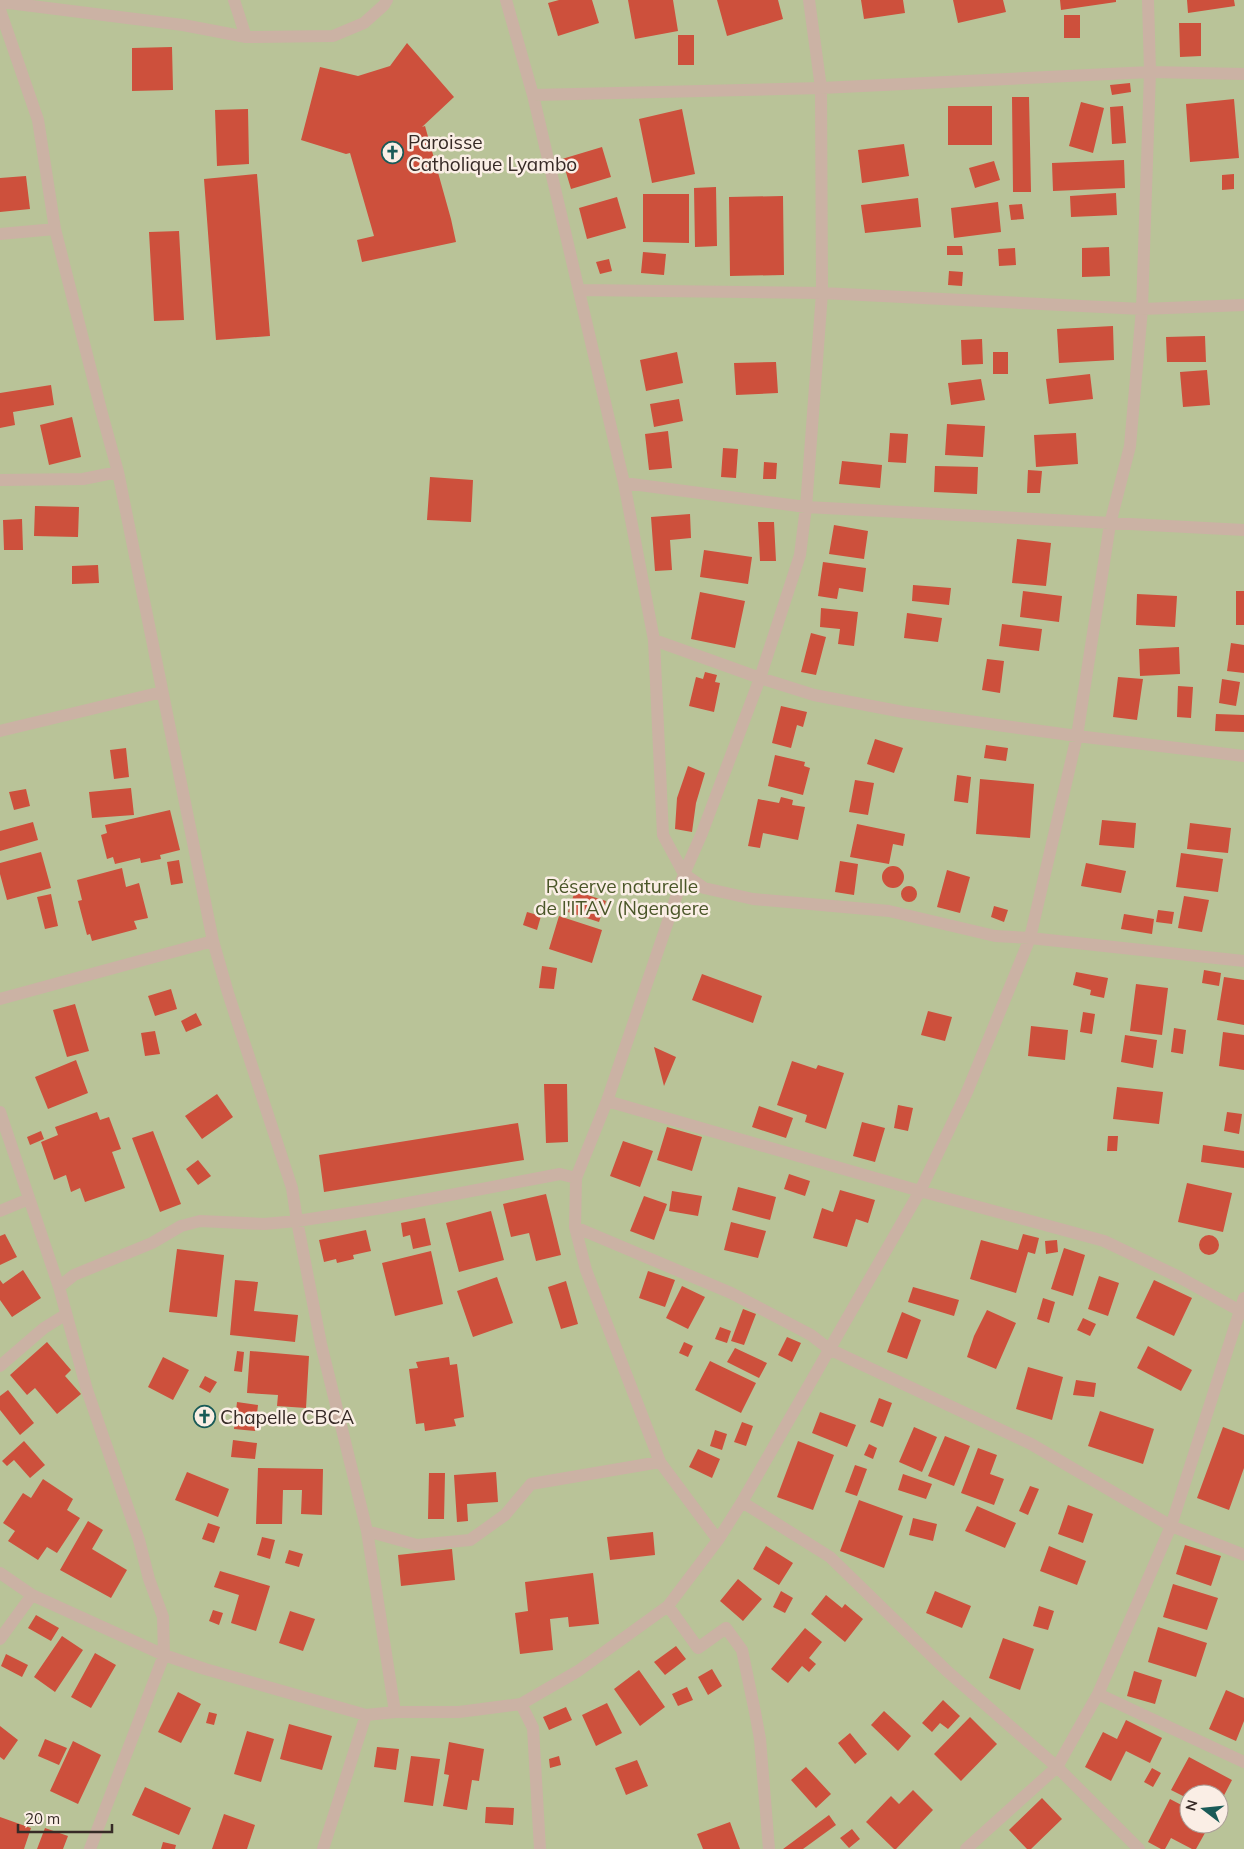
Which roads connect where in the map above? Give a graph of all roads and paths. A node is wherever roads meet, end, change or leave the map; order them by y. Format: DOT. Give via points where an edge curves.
graph roads {
  1 [pos="234,0"];
  2 [pos="387,0"];
  3 [pos="506,0"];
  4 [pos="809,0"];
  5 [pos="1148,0"];
  6 [pos="0,2"];
  7 [pos="0,10"];
  8 [pos="246,37"];
  9 [pos="1150,72"];
  10 [pos="1244,74"];
  11 [pos="821,88"];
  12 [pos="533,95"];
  13 [pos="55,229"];
  14 [pos="0,234"];
  15 [pos="579,290"];
  16 [pos="822,293"];
  17 [pos="1244,306"];
  18 [pos="1142,309"];
  19 [pos="118,472"];
  20 [pos="0,480"];
  21 [pos="624,483"];
  22 [pos="806,507"];
  23 [pos="1110,524"];
  24 [pos="1244,530"];
  25 [pos="654,640"];
  26 [pos="760,678"];
  27 [pos="162,692"];
  28 [pos="0,731"];
  29 [pos="1076,736"];
  30 [pos="1244,756"];
  31 [pos="684,874"];
  32 [pos="1030,938"];
  33 [pos="213,941"];
  34 [pos="1244,961"];
  35 [pos="0,999"];
  36 [pos="607,1101"];
  37 [pos="0,1112"];
  38 [pos="576,1178"];
  39 [pos="920,1191"];
  40 [pos="29,1199"];
  41 [pos="0,1210"];
  42 [pos="297,1221"];
  43 [pos="575,1227"];
  44 [pos="59,1287"];
  45 [pos="1244,1298"];
  46 [pos="1242,1312"];
  47 [pos="65,1315"];
  48 [pos="829,1349"];
  49 [pos="0,1366"];
  50 [pos="660,1462"];
  51 [pos="742,1502"];
  52 [pos="1171,1526"];
  53 [pos="367,1531"];
  54 [pos="718,1540"];
  55 [pos="1244,1555"];
  56 [pos="0,1572"];
  57 [pos="32,1595"];
  58 [pos="668,1606"];
  59 [pos="0,1639"];
  60 [pos="164,1655"];
  61 [pos="1098,1694"];
  62 [pos="521,1704"];
  63 [pos="394,1712"];
  64 [pos="366,1715"];
  65 [pos="1244,1762"];
  66 [pos="1057,1767"];
  67 [pos="90,1849"];
  68 [pos="323,1849"];
  69 [pos="540,1849"];
  70 [pos="769,1849"];
  71 [pos="966,1849"];
  72 [pos="1139,1849"];
  1 -- 8 [label="street"];
  2 -- 8 [label="street" via="364,23 333,36"];
  3 -- 12 [label="street"];
  4 -- 11 [label="street"];
  5 -- 9 [label="street"];
  6 -- 8 [label="street" via="183,25"];
  7 -- 13 [label="street" via="38,120"];
  9 -- 10 [label="street"];
  9 -- 11 [label="street"];
  9 -- 18 [label="street"];
  11 -- 12 [label="street"];
  11 -- 16 [label="street"];
  12 -- 15 [label="street"];
  13 -- 14 [label="street"];
  13 -- 19 [label="street"];
  15 -- 16 [label="street"];
  15 -- 21 [label="street"];
  16 -- 18 [label="street"];
  16 -- 22 [label="street"];
  17 -- 18 [label="street"];
  18 -- 23 [label="street" via="1130,446"];
  19 -- 20 [label="street" via="83,479"];
  19 -- 27 [label="street"];
  21 -- 22 [label="street"];
  21 -- 25 [label="street"];
  22 -- 23 [label="street"];
  22 -- 26 [label="street" via="800,555"];
  23 -- 24 [label="street"];
  23 -- 29 [label="street"];
  25 -- 26 [label="street"];
  25 -- 31 [label="street" via="663,835"];
  26 -- 29 [label="street" via="814,695 903,712"];
  26 -- 31 [label="street"];
  27 -- 28 [label="street"];
  27 -- 33 [label="street"];
  29 -- 30 [label="street"];
  29 -- 32 [label="street"];
  31 -- 32 [label="street" via="704,888 753,899 889,911 995,936"];
  31 -- 36 [label="street"];
  32 -- 34 [label="street"];
  32 -- 39 [label="street" via="967,1092"];
  33 -- 35 [label="street"];
  33 -- 42 [label="street" via="292,1188"];
  36 -- 38 [label="street"];
  36 -- 39 [label="street"];
  37 -- 40 [label="street"];
  38 -- 42 [label="street" via="560,1174"];
  38 -- 43 [label="street"];
  39 -- 46 [label="street" via="1104,1241"];
  39 -- 48 [label="street"];
  40 -- 41 [label="street"];
  40 -- 44 [label="street"];
  42 -- 44 [label="street" via="264,1224 200,1221 181,1226 152,1243 74,1275"];
  42 -- 53 [label="street" via="321,1344"];
  43 -- 48 [label="street" via="731,1293 810,1335"];
  43 -- 50 [label="street" via="586,1270"];
  44 -- 47 [label="street"];
  45 -- 46 [label="street"];
  46 -- 52 [label="street"];
  47 -- 49 [label="street" via="44,1328"];
  47 -- 60 [label="street" via="163,1617"];
  48 -- 51 [label="street"];
  48 -- 52 [label="street" via="1031,1444"];
  50 -- 53 [label="street" via="531,1484 504,1515 470,1540 417,1545"];
  50 -- 54 [label="street"];
  51 -- 54 [label="street"];
  51 -- 66 [label="street" via="830,1557 947,1671"];
  52 -- 55 [label="street"];
  52 -- 61 [label="street"];
  53 -- 63 [label="street"];
  54 -- 58 [label="street"];
  56 -- 57 [label="street"];
  57 -- 59 [label="street"];
  57 -- 60 [label="street"];
  58 -- 62 [label="street" via="578,1671"];
  58 -- 70 [label="street" via="698,1648 726,1628 742,1650 760,1739"];
  60 -- 64 [label="street"];
  60 -- 67 [label="street"];
  61 -- 65 [label="street"];
  61 -- 66 [label="street"];
  62 -- 63 [label="street" via="459,1712"];
  62 -- 69 [label="street" via="533,1728"];
  63 -- 64 [label="street"];
  64 -- 68 [label="street"];
  66 -- 71 [label="street"];
  66 -- 72 [label="street"];
}
